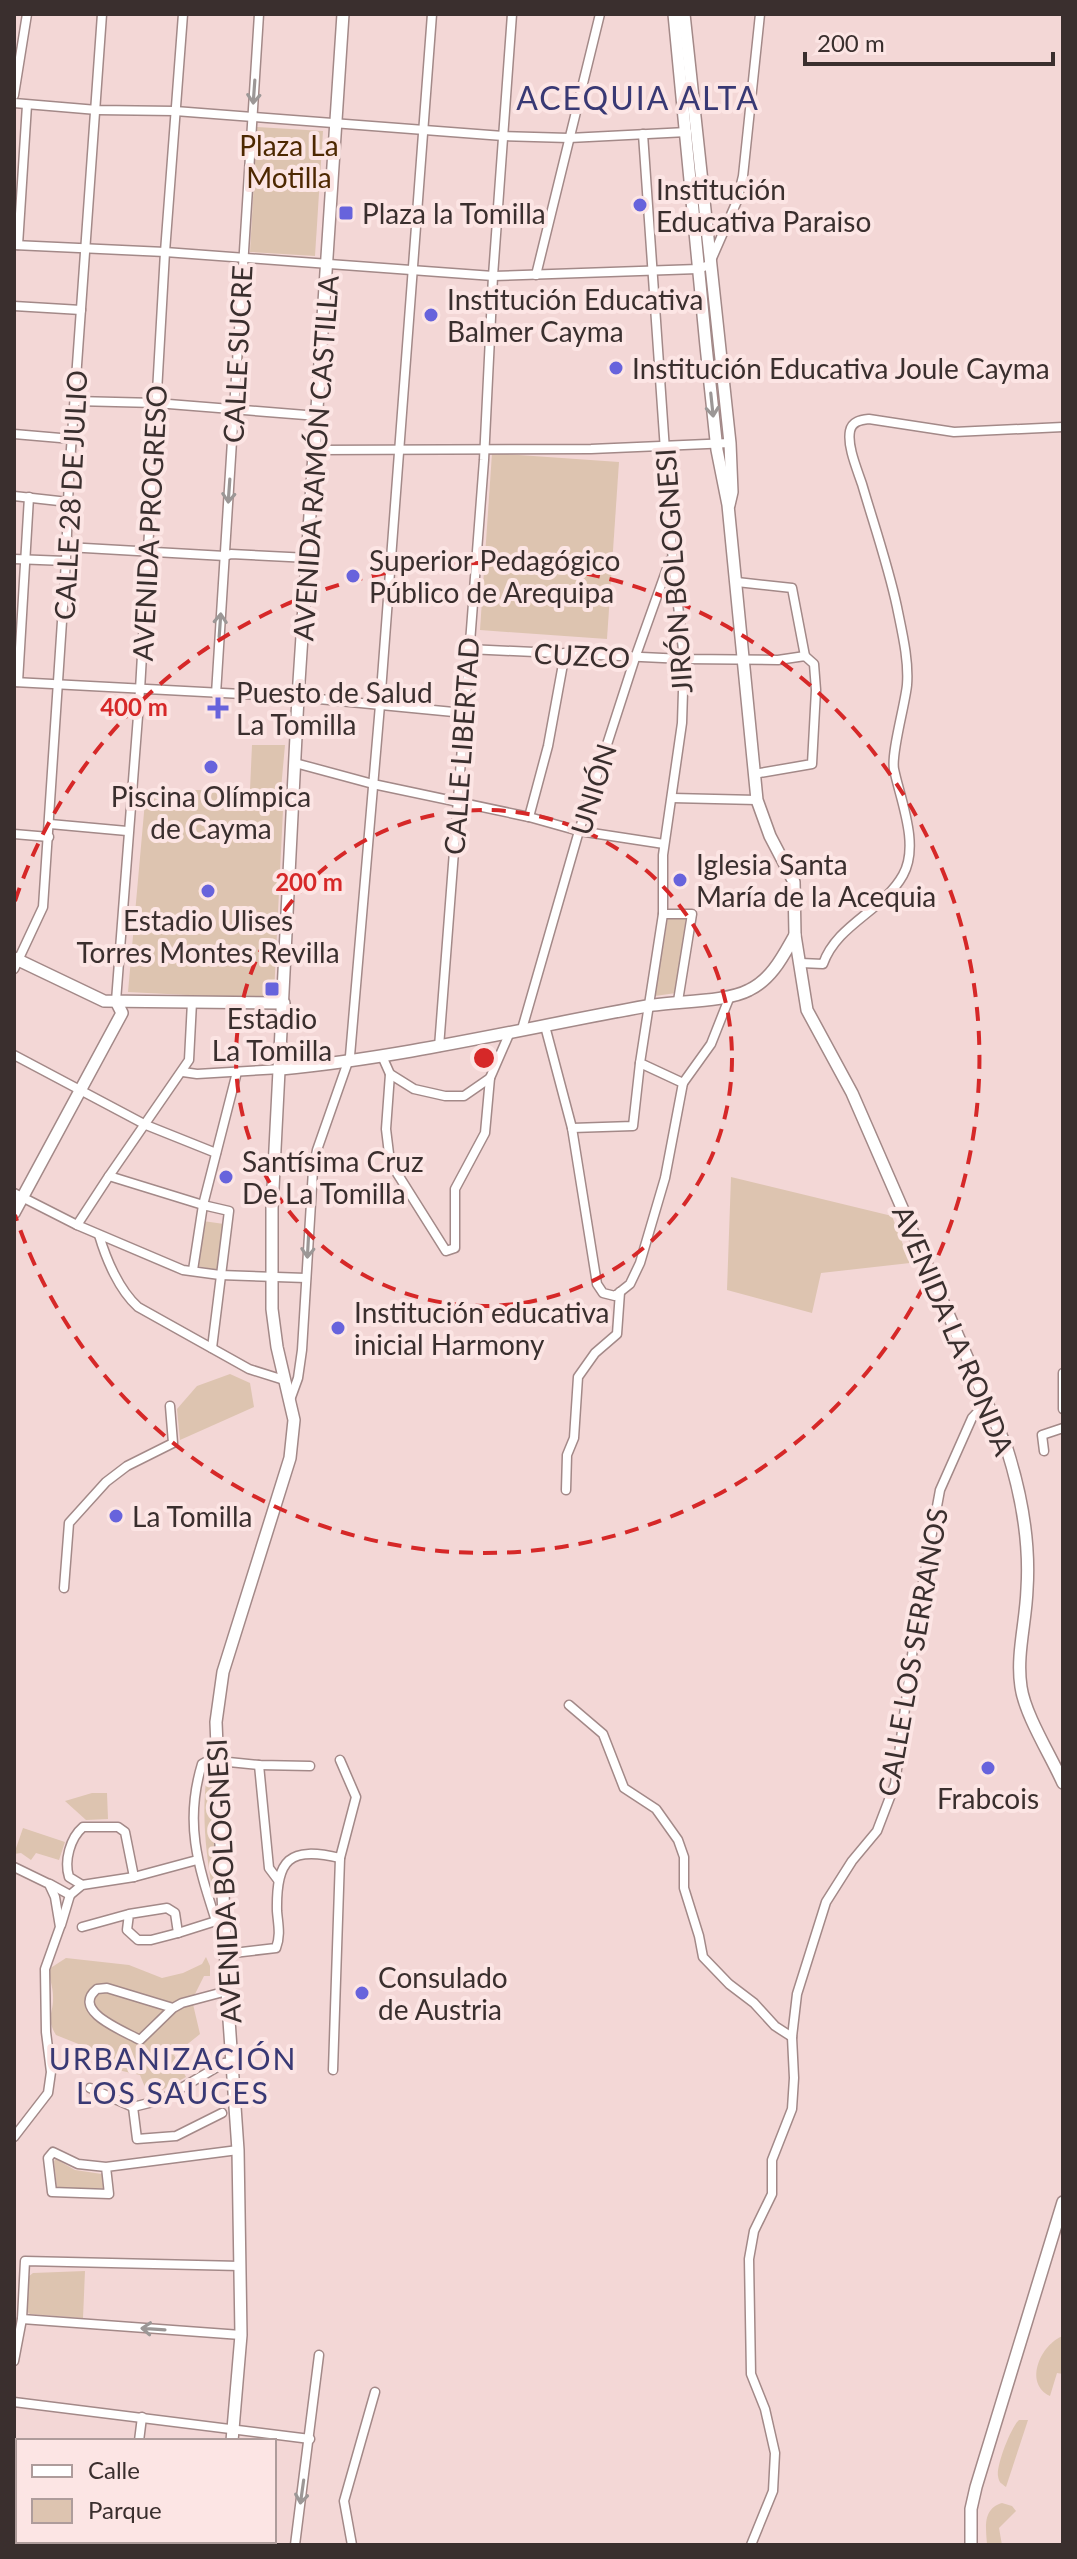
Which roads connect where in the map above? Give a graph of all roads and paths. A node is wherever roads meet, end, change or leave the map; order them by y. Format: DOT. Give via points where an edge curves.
graph roads {
  1 [pos="27,14"];
  2 [pos="102,14"];
  3 [pos="183,14"];
  4 [pos="259,14"];
  5 [pos="343,14"];
  6 [pos="432,14"];
  7 [pos="512,14"];
  8 [pos="600,14"];
  9 [pos="674,14"];
  10 [pos="684,14"];
  11 [pos="760,14"];
  12 [pos="15,84"];
  13 [pos="14,95"];
  14 [pos="14,103"];
  15 [pos="27,105"];
  16 [pos="97,110"];
  17 [pos="175,111"];
  18 [pos="252,117"];
  19 [pos="337,123"];
  20 [pos="422,129"];
  21 [pos="691,132"];
  22 [pos="643,134"];
  23 [pos="503,136"];
  24 [pos="569,138"];
  25 [pos="16,245"];
  26 [pos="85,248"];
  27 [pos="165,252"];
  28 [pos="243,260"];
  29 [pos="327,266"];
  30 [pos="704,267"];
  31 [pos="653,270"];
  32 [pos="412,271"];
  33 [pos="536,275"];
  34 [pos="493,276"];
  35 [pos="14,306"];
  36 [pos="81,310"];
  37 [pos="75,401"];
  38 [pos="156,403"];
  39 [pos="234,410"];
  40 [pos="318,416"];
  41 [pos="1063,427"];
  42 [pos="14,434"];
  43 [pos="72,439"];
  44 [pos="730,443"];
  45 [pos="717,444"];
  46 [pos="665,446"];
  47 [pos="399,449"];
  48 [pos="316,450"];
  49 [pos="484,450"];
  50 [pos="14,496"];
  51 [pos="29,497"];
  52 [pos="68,502"];
  53 [pos="728,505"];
  54 [pos="67,547"];
  55 [pos="148,551"];
  56 [pos="672,551"];
  57 [pos="225,556"];
  58 [pos="309,558"];
  59 [pos="14,559"];
  60 [pos="24,560"];
  61 [pos="66,561"];
  62 [pos="737,582"];
  63 [pos="17,622"];
  64 [pos="468,649"];
  65 [pos="565,653"];
  66 [pos="805,656"];
  67 [pos="635,658"];
  68 [pos="744,658"];
  69 [pos="684,659"];
  70 [pos="16,682"];
  71 [pos="58,684"];
  72 [pos="140,690"];
  73 [pos="216,694"];
  74 [pos="298,697"];
  75 [pos="380,705"];
  76 [pos="464,713"];
  77 [pos="295,763"];
  78 [pos="754,774"];
  79 [pos="373,784"];
  80 [pos="672,798"];
  81 [pos="757,800"];
  82 [pos="458,801"];
  83 [pos="529,817"];
  84 [pos="50,824"];
  85 [pos="127,831"];
  86 [pos="579,831"];
  87 [pos="14,834"];
  88 [pos="49,837"];
  89 [pos="664,844"];
  90 [pos="663,914"];
  91 [pos="795,935"];
  92 [pos="780,958"];
  93 [pos="16,963"];
  94 [pos="801,963"];
  95 [pos="730,996"];
  96 [pos="116,1001"];
  97 [pos="678,1001"];
  98 [pos="192,1002"];
  99 [pos="284,1003"];
  100 [pos="650,1006"];
  101 [pos="545,1026"];
  102 [pos="516,1031"];
  103 [pos="439,1047"];
  104 [pos="14,1055"];
  105 [pos="382,1056"];
  106 [pos="348,1062"];
  107 [pos="640,1063"];
  108 [pos="281,1069"];
  109 [pos="183,1072"];
  110 [pos="237,1072"];
  111 [pos="390,1074"];
  112 [pos="490,1078"];
  113 [pos="683,1083"];
  114 [pos="80,1091"];
  115 [pos="146,1125"];
  116 [pos="572,1128"];
  117 [pos="216,1153"];
  118 [pos="109,1176"];
  119 [pos="18,1196"];
  120 [pos="203,1205"];
  121 [pos="14,1213"];
  122 [pos="77,1225"];
  123 [pos="99,1235"];
  124 [pos="193,1270"];
  125 [pos="220,1275"];
  126 [pos="270,1278"];
  127 [pos="306,1278"];
  128 [pos="620,1292"];
  129 [pos="212,1348"];
  130 [pos="1063,1373"];
  131 [pos="284,1380"];
  132 [pos="290,1400"];
  133 [pos="986,1403"];
  134 [pos="170,1406"];
  135 [pos="1063,1409"];
  136 [pos="1063,1428"];
  137 [pos="1044,1451"];
  138 [pos="566,1490"];
  139 [pos="64,1588"];
  140 [pos="569,1705"];
  141 [pos="340,1760"];
  142 [pos="218,1761"];
  143 [pos="259,1765"];
  144 [pos="310,1766"];
  145 [pos="1063,1783"];
  146 [pos="340,1858"];
  147 [pos="197,1860"];
  148 [pos="14,1867"];
  149 [pos="134,1877"];
  150 [pos="278,1880"];
  151 [pos="49,1884"];
  152 [pos="82,1885"];
  153 [pos="70,1895"];
  154 [pos="129,1914"];
  155 [pos="220,1922"];
  156 [pos="60,1927"];
  157 [pos="82,1927"];
  158 [pos="178,1933"];
  159 [pos="225,1954"];
  160 [pos="227,1991"];
  161 [pos="173,2008"];
  162 [pos="792,2037"];
  163 [pos="232,2062"];
  164 [pos="333,2070"];
  165 [pos="90,2088"];
  166 [pos="133,2107"];
  167 [pos="222,2113"];
  168 [pos="14,2137"];
  169 [pos="238,2150"];
  170 [pos="106,2167"];
  171 [pos="1063,2202"];
  172 [pos="240,2266"];
  173 [pos="22,2319"];
  174 [pos="241,2335"];
  175 [pos="319,2355"];
  176 [pos="14,2361"];
  177 [pos="375,2392"];
  178 [pos="14,2402"];
  179 [pos="142,2417"];
  180 [pos="233,2435"];
  181 [pos="139,2439"];
  182 [pos="310,2439"];
  183 [pos="295,2545"];
  184 [pos="352,2545"];
  185 [pos="751,2545"];
  186 [pos="971,2545"];
  1 -- 12 [label="street"];
  2 -- 16 [label="street, CALLE 28 DE JULIO"];
  3 -- 17 [label="street, AVENIDA PROGRESO"];
  4 -- 18 [label="street, CALLE SUCRE, one-way"];
  5 -- 19 [label="main road, AVENIDA RAMÓN CASTILLA"];
  6 -- 20 [label="street"];
  7 -- 23 [label="street, CALLE LIBERTAD"];
  8 -- 24 [label="street"];
  9 -- 21 [label="main road"];
  10 -- 21 [label="main road"];
  11 -- 30 [label="street" via="743,176 737,201"];
  12 -- 13 [label="street"];
  14 -- 15 [label="street"];
  15 -- 16 [label="street"];
  15 -- 25 [label="street"];
  16 -- 17 [label="street"];
  16 -- 26 [label="street, CALLE 28 DE JULIO"];
  17 -- 18 [label="street"];
  17 -- 27 [label="street, AVENIDA PROGRESO"];
  18 -- 19 [label="street"];
  18 -- 28 [label="street, CALLE SUCRE"];
  19 -- 20 [label="street"];
  19 -- 29 [label="main road, AVENIDA RAMÓN CASTILLA"];
  20 -- 23 [label="street"];
  20 -- 32 [label="street"];
  21 -- 22 [label="street"];
  21 -- 30 [label="main road"];
  22 -- 24 [label="street"];
  22 -- 31 [label="street, JIRÓN BOLOGNESI"];
  23 -- 24 [label="street"];
  23 -- 34 [label="street, CALLE LIBERTAD"];
  24 -- 33 [label="street"];
  25 -- 26 [label="street"];
  26 -- 27 [label="street"];
  26 -- 36 [label="street, CALLE 28 DE JULIO"];
  27 -- 28 [label="street"];
  27 -- 38 [label="street, AVENIDA PROGRESO"];
  28 -- 29 [label="street"];
  28 -- 39 [label="street, CALLE SUCRE"];
  29 -- 32 [label="street"];
  29 -- 40 [label="main road, AVENIDA RAMÓN CASTILLA"];
  30 -- 31 [label="street"];
  30 -- 44 [label="main road"];
  30 -- 45 [label="main road, one-way"];
  31 -- 33 [label="street"];
  31 -- 46 [label="street, JIRÓN BOLOGNESI"];
  32 -- 34 [label="street"];
  32 -- 47 [label="street"];
  33 -- 34 [label="street"];
  34 -- 49 [label="street, CALLE LIBERTAD"];
  35 -- 36 [label="street"];
  36 -- 37 [label="street, CALLE 28 DE JULIO"];
  37 -- 38 [label="street"];
  37 -- 43 [label="street, CALLE 28 DE JULIO"];
  38 -- 39 [label="street"];
  38 -- 55 [label="street, AVENIDA PROGRESO"];
  39 -- 40 [label="street"];
  39 -- 57 [label="street, CALLE SUCRE, one-way"];
  40 -- 48 [label="main road, AVENIDA RAMÓN CASTILLA"];
  41 -- 94 [label="street" via="965,432 869,419 860,420 849,433 904,645 907,687 893,768 905,805 908,863 891,894 845,931 823,964"];
  42 -- 43 [label="street"];
  43 -- 52 [label="street, CALLE 28 DE JULIO"];
  44 -- 45 [label="street"];
  44 -- 53 [label="main road"];
  45 -- 46 [label="street"];
  45 -- 53 [label="main road"];
  46 -- 49 [label="street"];
  46 -- 56 [label="street, JIRÓN BOLOGNESI"];
  47 -- 48 [label="street"];
  47 -- 49 [label="street"];
  47 -- 75 [label="street"];
  48 -- 58 [label="main road, AVENIDA RAMÓN CASTILLA"];
  49 -- 64 [label="street, CALLE LIBERTAD"];
  50 -- 51 [label="street"];
  51 -- 52 [label="street"];
  51 -- 60 [label="street"];
  52 -- 54 [label="street, CALLE 28 DE JULIO"];
  53 -- 62 [label="main road, AVENIDA LA RONDA"];
  54 -- 55 [label="street"];
  54 -- 61 [label="street, CALLE 28 DE JULIO"];
  55 -- 57 [label="street"];
  55 -- 72 [label="street, AVENIDA PROGRESO"];
  56 -- 67 [label="street, UNIÓN"];
  56 -- 69 [label="street, JIRÓN BOLOGNESI"];
  57 -- 58 [label="street"];
  73 -- 57 [label="street, CALLE SUCRE, one-way"];
  58 -- 74 [label="main road, AVENIDA RAMÓN CASTILLA"];
  59 -- 60 [label="street"];
  60 -- 61 [label="street"];
  60 -- 63 [label="street"];
  61 -- 71 [label="street, CALLE 28 DE JULIO"];
  62 -- 66 [label="street" via="792,588"];
  62 -- 68 [label="main road, AVENIDA LA RONDA"];
  63 -- 70 [label="street"];
  64 -- 65 [label="street, CUZCO"];
  64 -- 76 [label="street, CALLE LIBERTAD"];
  65 -- 67 [label="street, CUZCO"];
  65 -- 83 [label="street"];
  66 -- 68 [label="street, CUZCO"];
  66 -- 78 [label="street" via="814,664 816,690 812,764"];
  67 -- 69 [label="street, CUZCO"];
  67 -- 86 [label="street, UNIÓN"];
  68 -- 69 [label="street, CUZCO"];
  68 -- 78 [label="main road, AVENIDA LA RONDA"];
  69 -- 80 [label="street, JIRÓN BOLOGNESI"];
  70 -- 71 [label="street"];
  71 -- 72 [label="street"];
  71 -- 84 [label="street, CALLE 28 DE JULIO"];
  72 -- 73 [label="street"];
  72 -- 85 [label="street, AVENIDA PROGRESO"];
  73 -- 74 [label="street"];
  74 -- 75 [label="street"];
  74 -- 77 [label="main road, AVENIDA RAMÓN CASTILLA"];
  75 -- 76 [label="street"];
  75 -- 79 [label="street"];
  76 -- 82 [label="street, CALLE LIBERTAD"];
  77 -- 79 [label="street"];
  77 -- 99 [label="main road, AVENIDA RAMÓN CASTILLA"];
  78 -- 81 [label="main road, AVENIDA LA RONDA"];
  79 -- 82 [label="street"];
  79 -- 106 [label="street"];
  80 -- 81 [label="street"];
  80 -- 89 [label="street, JIRÓN BOLOGNESI"];
  81 -- 91 [label="main road, AVENIDA LA RONDA" via="794,882"];
  82 -- 83 [label="street"];
  82 -- 103 [label="street, CALLE LIBERTAD"];
  83 -- 86 [label="street"];
  84 -- 85 [label="street"];
  84 -- 88 [label="street, CALLE 28 DE JULIO"];
  85 -- 96 [label="street, AVENIDA PROGRESO"];
  86 -- 89 [label="street"];
  86 -- 102 [label="street, UNIÓN"];
  87 -- 88 [label="street"];
  88 -- 93 [label="street, CALLE 28 DE JULIO" via="43,907"];
  89 -- 90 [label="street, JIRÓN BOLOGNESI"];
  90 -- 97 [label="street" via="692,914"];
  90 -- 100 [label="street, JIRÓN BOLOGNESI"];
  91 -- 92 [label="main road"];
  91 -- 94 [label="main road, AVENIDA LA RONDA"];
  92 -- 94 [label="main road"];
  92 -- 95 [label="main road" via="759,985"];
  93 -- 96 [label="main road" via="100,1000"];
  94 -- 133 [label="main road, AVENIDA LA RONDA" via="807,1010 852,1093"];
  95 -- 97 [label="main road"];
  95 -- 113 [label="street" via="711,1044"];
  96 -- 98 [label="main road"];
  96 -- 114 [label="main road, AVENIDA PROGRESO" via="122,1013"];
  97 -- 100 [label="main road"];
  98 -- 99 [label="main road"];
  98 -- 109 [label="street" via="189,1060"];
  99 -- 108 [label="main road, AVENIDA RAMÓN CASTILLA"];
  100 -- 101 [label="main road"];
  100 -- 107 [label="street, JIRÓN BOLOGNESI"];
  101 -- 102 [label="main road"];
  101 -- 116 [label="street"];
  102 -- 103 [label="main road"];
  102 -- 112 [label="street, UNIÓN"];
  103 -- 105 [label="main road"];
  104 -- 114 [label="street"];
  105 -- 106 [label="main road"];
  105 -- 111 [label="street"];
  106 -- 108 [label="main road"];
  106 -- 127 [label="street, one-way" via="315,1159"];
  107 -- 113 [label="street"];
  107 -- 116 [label="street, JIRÓN BOLOGNESI" via="633,1126"];
  108 -- 110 [label="street"];
  108 -- 126 [label="main road, AVENIDA RAMÓN CASTILLA"];
  109 -- 110 [label="street"];
  109 -- 115 [label="street"];
  110 -- 117 [label="street"];
  111 -- 112 [label="street" via="414,1089 445,1096 464,1096"];
  111 -- 112 [label="street, UNIÓN" via="390,1162 446,1251 455,1248 455,1189 485,1133"];
  113 -- 128 [label="street" via="665,1178 640,1263"];
  114 -- 115 [label="street"];
  114 -- 119 [label="main road, AVENIDA PROGRESO"];
  115 -- 117 [label="street"];
  115 -- 118 [label="street"];
  116 -- 128 [label="street" via="597,1284 603,1293"];
  117 -- 120 [label="street"];
  118 -- 120 [label="street"];
  118 -- 122 [label="street"];
  119 -- 121 [label="main road, AVENIDA PROGRESO"];
  119 -- 122 [label="street"];
  120 -- 124 [label="street"];
  120 -- 125 [label="street" via="229,1211"];
  122 -- 123 [label="street"];
  123 -- 124 [label="street" via="171,1267"];
  123 -- 129 [label="street" via="129,1299"];
  124 -- 125 [label="street"];
  125 -- 126 [label="street"];
  125 -- 129 [label="street"];
  126 -- 127 [label="street"];
  126 -- 131 [label="main road, AVENIDA RAMÓN CASTILLA"];
  127 -- 132 [label="street" via="298,1378"];
  128 -- 138 [label="street" via="617,1334 578,1377"];
  129 -- 131 [label="street" via="249,1369"];
  130 -- 135 [label="street"];
  131 -- 132 [label="main road, AVENIDA BOLOGNESI"];
  132 -- 142 [label="main road, AVENIDA BOLOGNESI" via="290,1458 223,1672 216,1722"];
  133 -- 145 [label="main road, AVENIDA LA RONDA" via="1013,1469 1027,1557 1021,1689"];
  133 -- 162 [label="street, CALLE LOS SERRANOS" via="972,1418 940,1490 895,1784 877,1831 826,1902 802,1974"];
  134 -- 139 [label="street" via="173,1443 106,1482 69,1523"];
  136 -- 137 [label="street" via="1042,1435"];
  140 -- 162 [label="street" via="603,1734 624,1788 656,1809 678,1840 684,1888 703,1957"];
  141 -- 146 [label="street" via="356,1797"];
  142 -- 143 [label="street"];
  142 -- 147 [label="street" via="202,1764 195,1790"];
  142 -- 155 [label="main road, AVENIDA BOLOGNESI"];
  143 -- 144 [label="street"];
  143 -- 150 [label="street" via="269,1868"];
  146 -- 150 [label="street" via="304,1853 287,1862"];
  146 -- 164 [label="street"];
  147 -- 149 [label="street"];
  147 -- 155 [label="street"];
  148 -- 151 [label="street"];
  149 -- 152 [label="street"];
  149 -- 152 [label="street" via="125,1832 118,1827 83,1827 76,1833 66,1866 69,1877"];
  150 -- 159 [label="street" via="276,1948"];
  151 -- 153 [label="street"];
  151 -- 156 [label="street"];
  152 -- 153 [label="street"];
  153 -- 156 [label="street"];
  154 -- 157 [label="street"];
  154 -- 158 [label="street" via="167,1908 175,1913"];
  154 -- 158 [label="street" via="127,1930 138,1940"];
  155 -- 158 [label="street"];
  155 -- 159 [label="main road, AVENIDA BOLOGNESI"];
  156 -- 168 [label="street" via="45,1969 48,2093"];
  159 -- 160 [label="main road, AVENIDA BOLOGNESI"];
  160 -- 161 [label="street"];
  160 -- 163 [label="main road, AVENIDA BOLOGNESI"];
  161 -- 161 [label="street" via="140,2040 95,2015 89,1999 97,1989 107,1988"];
  162 -- 185 [label="street, CALLE LOS SERRANOS" via="792,2109 772,2160 772,2194 754,2231 749,2259 751,2374 775,2453 773,2491"];
  163 -- 166 [label="street" via="161,2100"];
  163 -- 169 [label="main road, AVENIDA BOLOGNESI"];
  165 -- 166 [label="street"];
  166 -- 167 [label="street" via="137,2139 176,2136"];
  169 -- 170 [label="street"];
  169 -- 172 [label="main road, AVENIDA BOLOGNESI"];
  170 -- 170 [label="street" via="109,2194 52,2192 48,2158 53,2152 78,2164"];
  171 -- 186 [label="main road" via="976,2487"];
  172 -- 173 [label="street" via="25,2261"];
  172 -- 174 [label="main road, AVENIDA BOLOGNESI"];
  174 -- 173 [label="street, one-way"];
  173 -- 176 [label="street"];
  174 -- 180 [label="main road, AVENIDA BOLOGNESI"];
  175 -- 182 [label="street"];
  177 -- 184 [label="street" via="344,2501"];
  178 -- 179 [label="street"];
  179 -- 180 [label="street"];
  179 -- 181 [label="street"];
  180 -- 182 [label="street"];
  182 -- 183 [label="street, one-way"];
}
